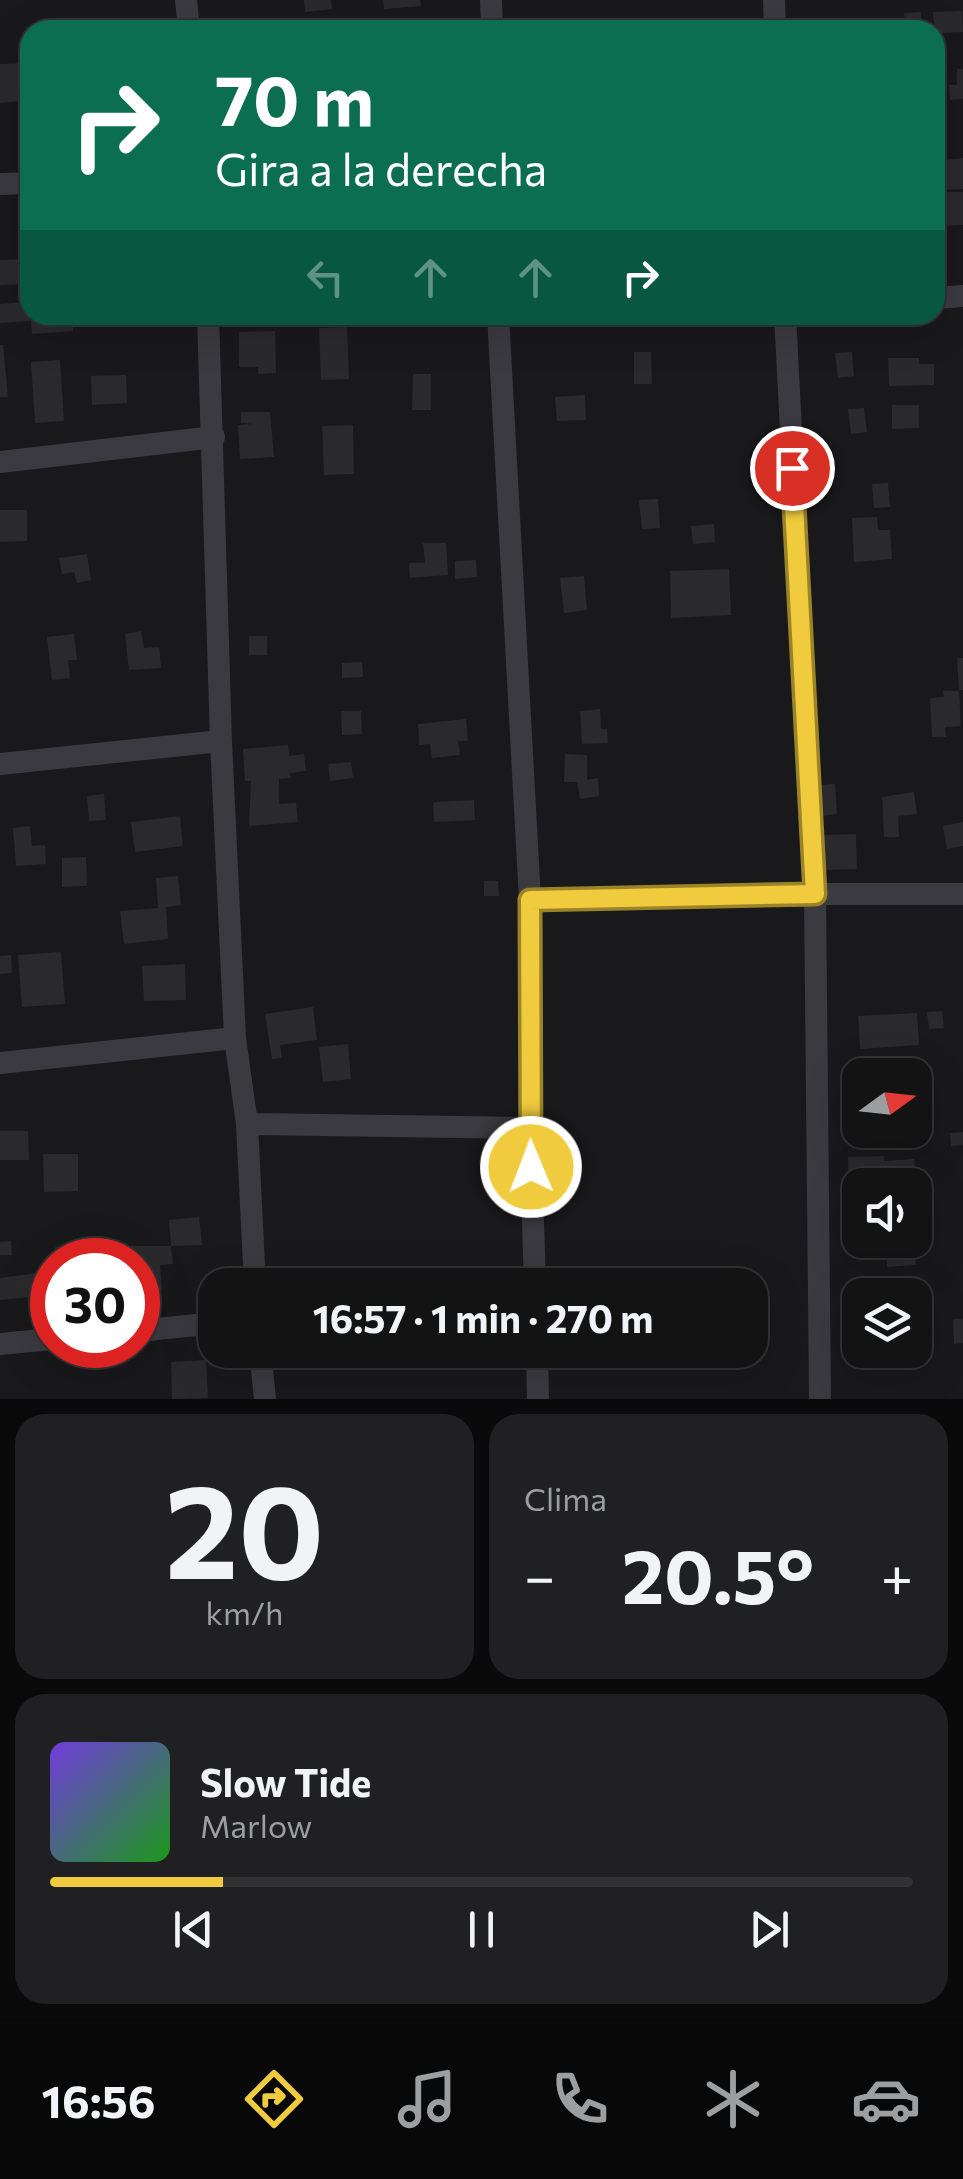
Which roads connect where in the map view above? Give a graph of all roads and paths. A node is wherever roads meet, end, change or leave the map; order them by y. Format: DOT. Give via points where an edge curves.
graph roads {
  1 [pos="208,325"];
  2 [pos="499,325"];
  3 [pos="786,325"];
  4 [pos="214,438"];
  5 [pos="0,462"];
  6 [pos="221,741"];
  7 [pos="0,764"];
  8 [pos="815,894"];
  9 [pos="963,894"];
  10 [pos="530,900"];
  11 [pos="235,1038"];
  12 [pos="0,1063"];
  13 [pos="247,1124"];
  14 [pos="530,1128"];
  15 [pos="253,1268"];
  16 [pos="534,1268"];
  17 [pos="198,1325"];
  18 [pos="160,1329"];
  19 [pos="30,1341"];
  20 [pos="0,1344"];
  21 [pos="262,1368"];
  22 [pos="537,1368"];
  23 [pos="265,1399"];
  24 [pos="538,1399"];
  25 [pos="820,1399"];
  1 -- 4 [label="street"];
  2 -- 10 [label="street"];
  3 -- 8 [label="street"];
  4 -- 5 [label="street"];
  4 -- 6 [label="street"];
  6 -- 7 [label="street"];
  6 -- 11 [label="street"];
  8 -- 9 [label="street"];
  8 -- 10 [label="street"];
  8 -- 25 [label="street"];
  10 -- 14 [label="street"];
  11 -- 12 [label="street"];
  11 -- 13 [label="street"];
  13 -- 14 [label="street"];
  13 -- 15 [label="street"];
  14 -- 16 [label="street"];
  17 -- 18 [label="street"];
  19 -- 20 [label="street"];
  21 -- 23 [label="street"];
  22 -- 24 [label="street"];
}
